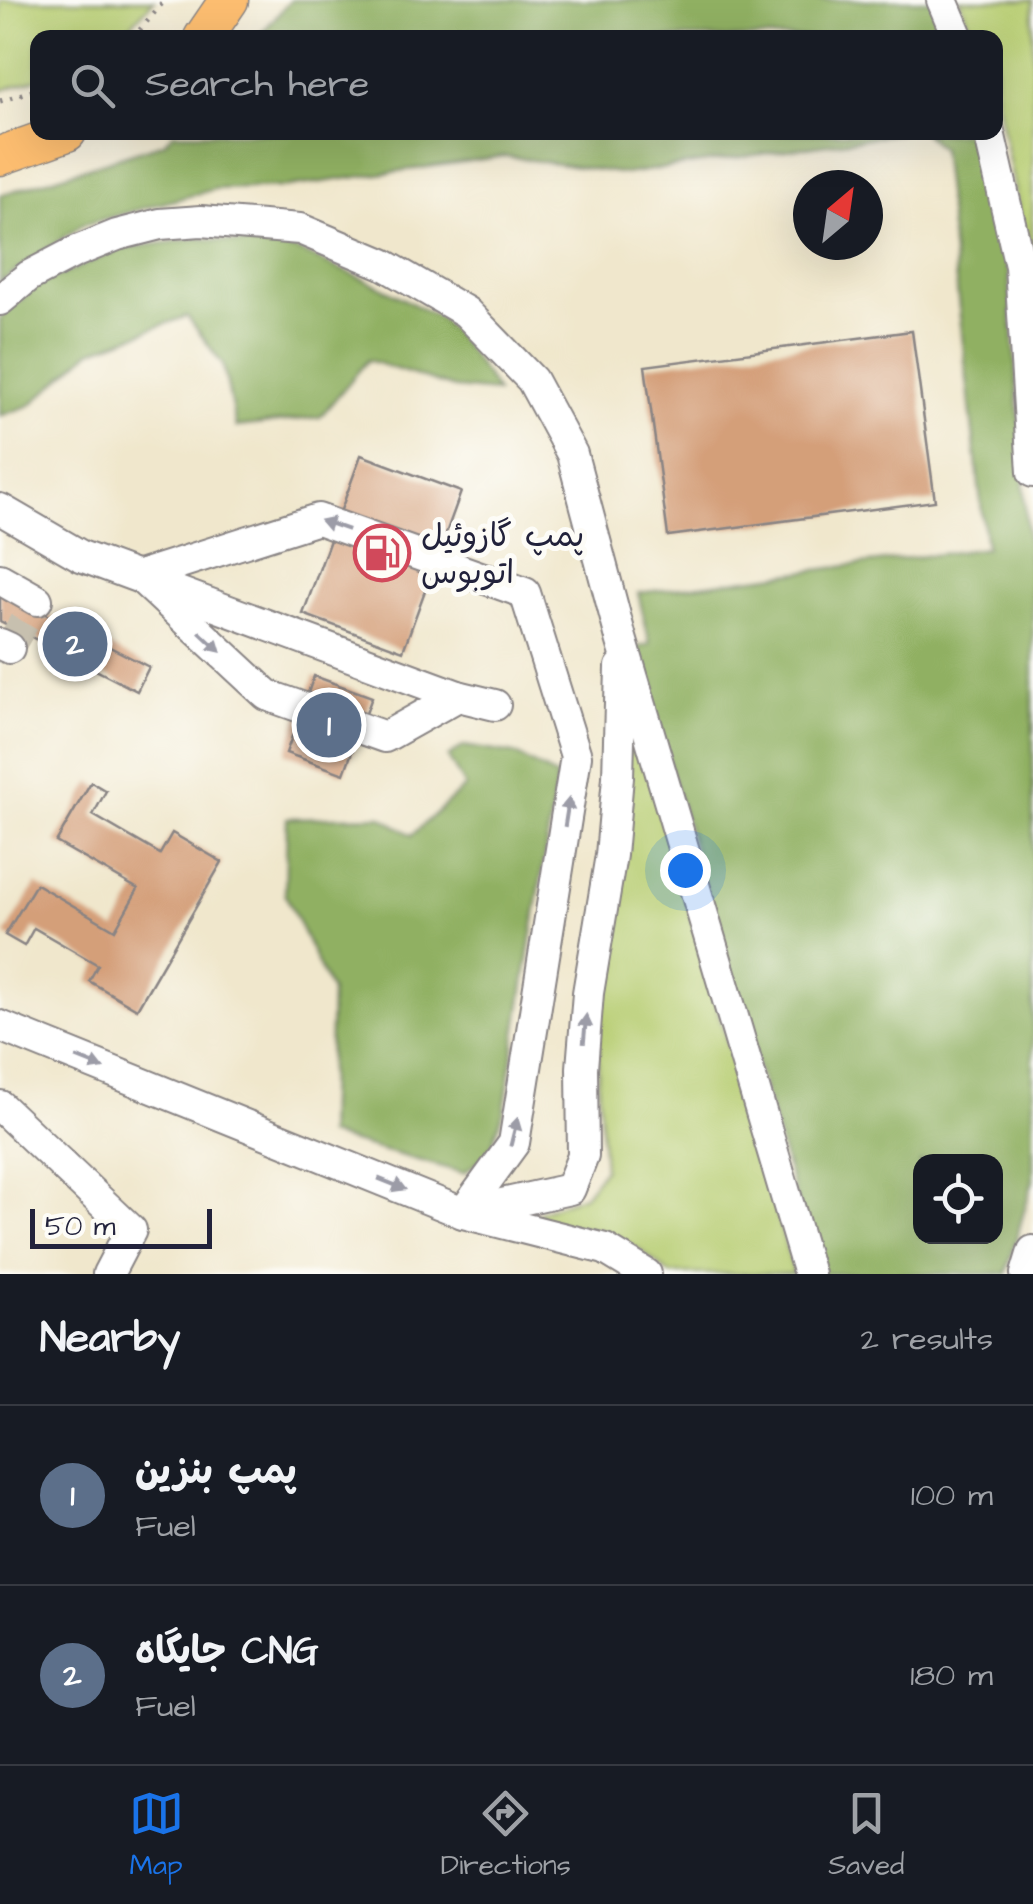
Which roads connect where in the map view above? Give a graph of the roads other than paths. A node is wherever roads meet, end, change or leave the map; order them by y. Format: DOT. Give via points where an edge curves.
graph roads {
  1 [pos="229,0"];
  2 [pos="942,0"];
  3 [pos="208,30"];
  4 [pos="955,30"];
  5 [pos="45,140"];
  6 [pos="991,140"];
  7 [pos="0,156"];
  8 [pos="0,300"];
  9 [pos="1033,472"];
  10 [pos="0,509"];
  11 [pos="138,576"];
  12 [pos="0,579"];
  13 [pos="36,600"];
  14 [pos="622,638"];
  15 [pos="458,696"];
  16 [pos="495,705"];
  17 [pos="0,1026"];
  18 [pos="0,1106"];
  19 [pos="463,1213"];
  20 [pos="1033,1251"];
  21 [pos="108,1274"];
  22 [pos="646,1274"];
  23 [pos="809,1274"];
  24 [pos="1026,1274"];
  1 -- 3 [label="main road"];
  2 -- 4 [label="street"];
  5 -- 7 [label="main road"];
  6 -- 9 [label="street" via="1020,266"];
  8 -- 14 [label="street" via="75,252 160,224 300,229 383,264 466,312 532,380 572,454"];
  10 -- 11 [label="street" via="81,556"];
  11 -- 15 [label="street"];
  11 -- 15 [label="street, one-way" via="267,695 384,737"];
  19 -- 11 [label="street, one-way" via="514,1143 576,756 525,593 318,519"];
  12 -- 13 [label="street"];
  19 -- 14 [label="street, one-way" via="570,1189 582,1156 582,1068 613,835"];
  14 -- 23 [label="street"];
  15 -- 16 [label="street"];
  17 -- 19 [label="street, one-way"];
  18 -- 21 [label="street" via="130,1230"];
  19 -- 22 [label="street" via="604,1250"];
  20 -- 24 [label="street"];
}
